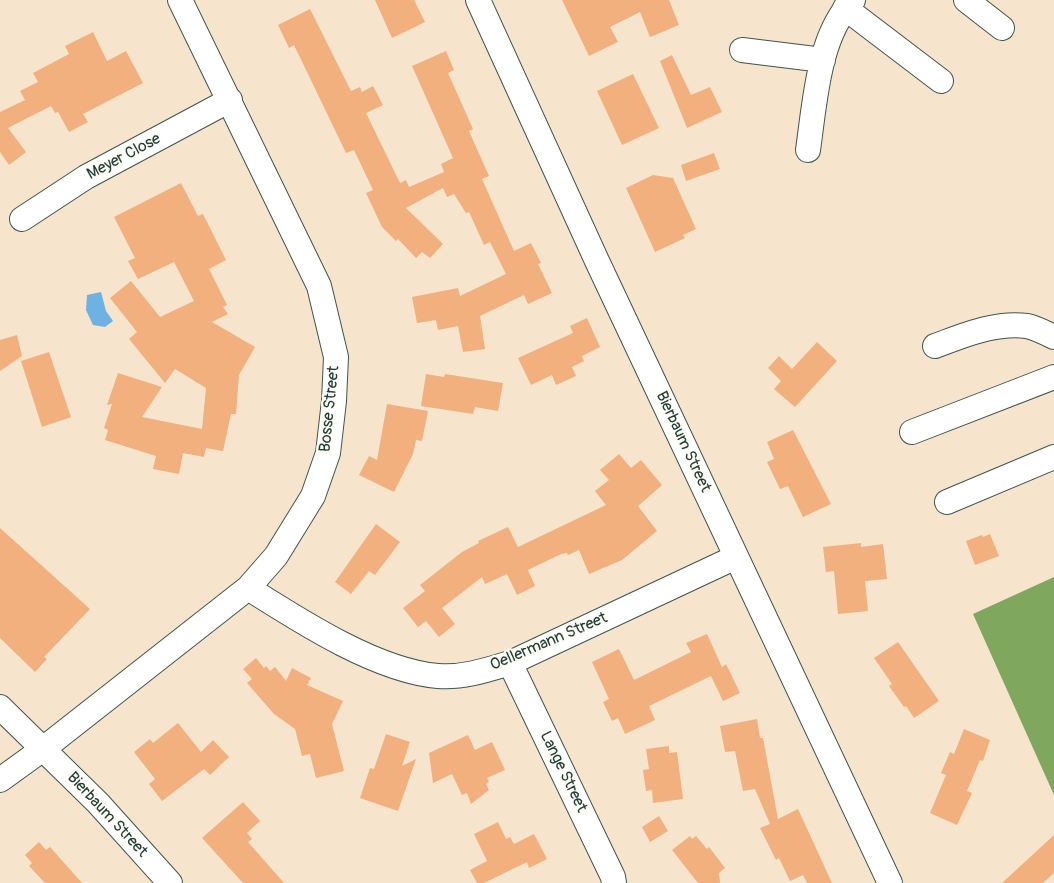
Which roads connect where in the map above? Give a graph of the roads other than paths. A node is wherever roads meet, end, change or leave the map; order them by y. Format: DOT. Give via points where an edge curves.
graph roads {
  1 [pos="180,0"];
  2 [pos="478,0"];
  3 [pos="966,0"];
  4 [pos="850,2"];
  5 [pos="1002,28"];
  6 [pos="742,50"];
  7 [pos="823,60"];
  8 [pos="941,81"];
  9 [pos="230,100"];
  10 [pos="808,150"];
  11 [pos="22,219"];
  12 [pos="1054,337"];
  13 [pos="935,346"];
  14 [pos="1054,377"];
  15 [pos="912,432"];
  16 [pos="1054,457"];
  17 [pos="946,502"];
  18 [pos="735,557"];
  19 [pos="248,588"];
  20 [pos="510,663"];
  21 [pos="0,707"];
  22 [pos="43,749"];
  23 [pos="0,780"];
  24 [pos="170,883"];
  25 [pos="614,883"];
  26 [pos="890,883"];
  1 -- 9 [label="street, Bosse Street"];
  2 -- 18 [label="street, Bierbaum Street"];
  3 -- 5 [label="street"];
  4 -- 7 [label="street" via="827,44"];
  4 -- 8 [label="street"];
  6 -- 7 [label="street"];
  7 -- 10 [label="street"];
  9 -- 11 [label="street, Meyer Close" via="86,177"];
  9 -- 19 [label="street, Bosse Street" via="319,286 336,357 328,453 313,496 276,556"];
  12 -- 13 [label="street" via="1029,326 1004,326 978,330"];
  14 -- 15 [label="street"];
  16 -- 17 [label="street"];
  18 -- 20 [label="street, Oellermann Street"];
  18 -- 26 [label="street, Bierbaum Street"];
  19 -- 20 [label="street, Oellermann Street" via="292,616 388,665 441,676 476,673"];
  19 -- 22 [label="street, Bosse Street"];
  20 -- 25 [label="street, Lange Street"];
  21 -- 22 [label="street, Bierbaum Street"];
  22 -- 23 [label="street, Bosse Street"];
  22 -- 24 [label="street, Bierbaum Street"];
}
